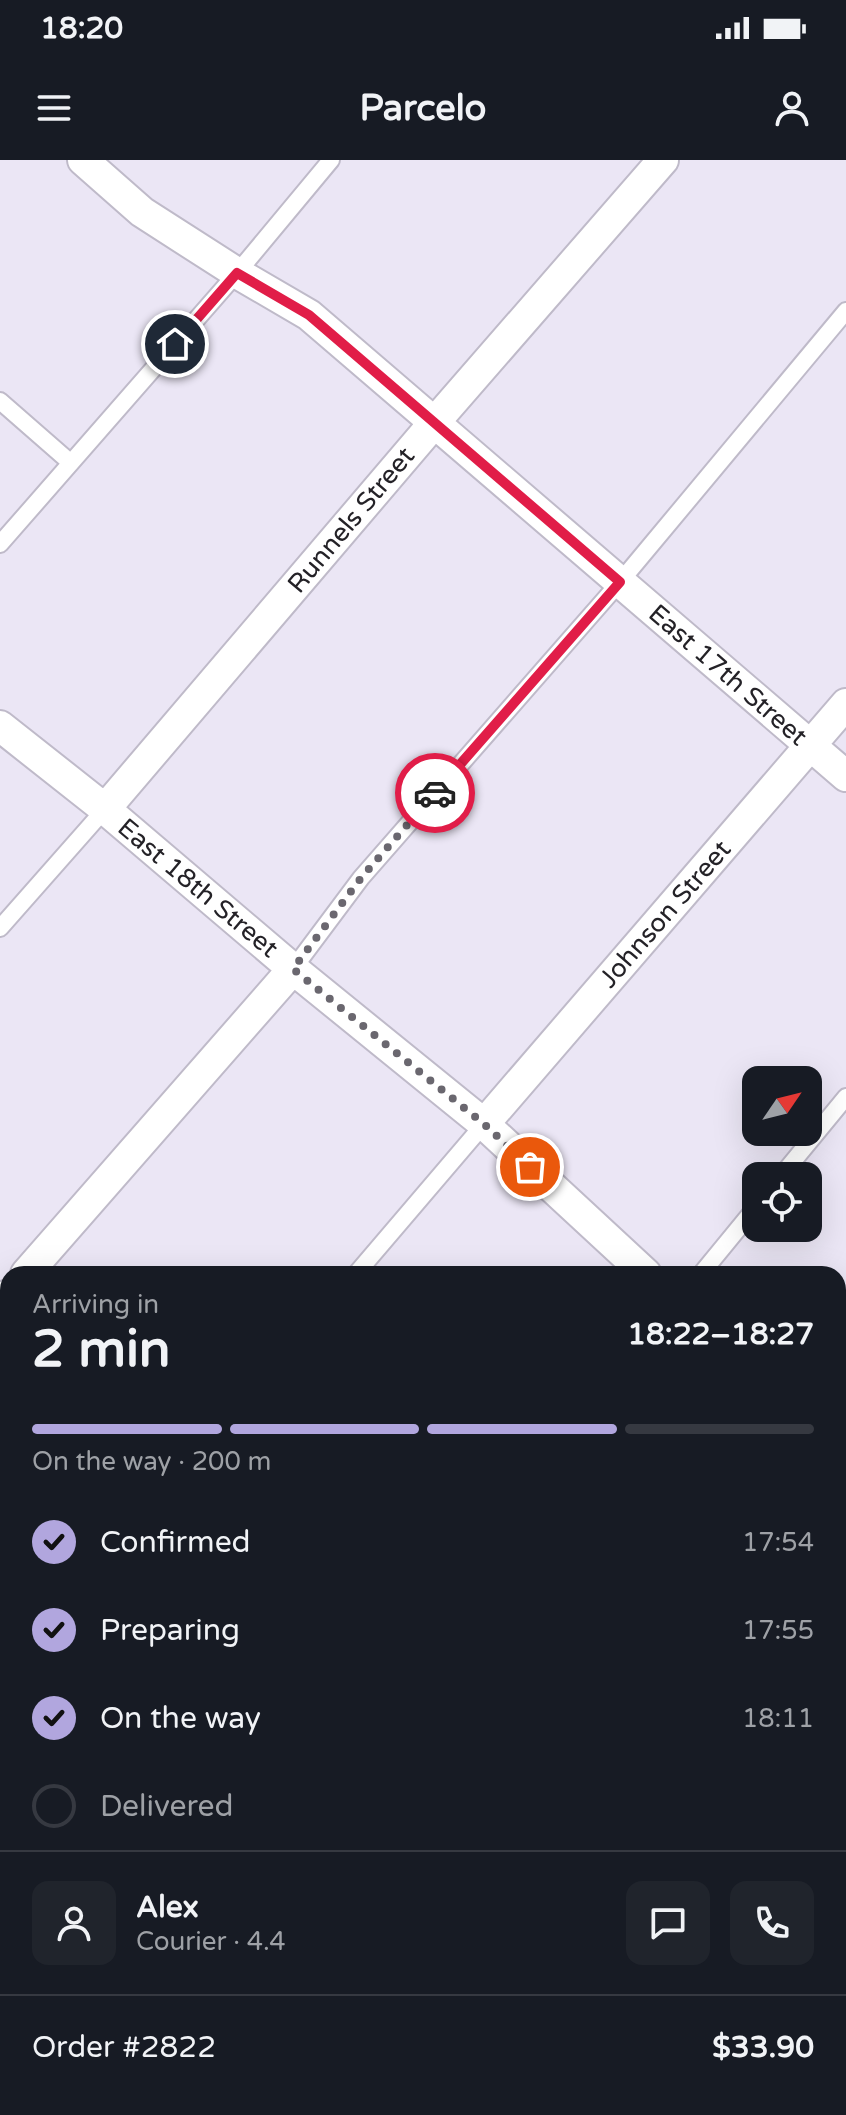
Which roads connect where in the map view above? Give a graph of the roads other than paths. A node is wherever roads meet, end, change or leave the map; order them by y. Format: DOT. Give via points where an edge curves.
graph roads {
  1 [pos="83,160"];
  2 [pos="331,160"];
  3 [pos="663,160"];
  4 [pos="237,273"];
  5 [pos="846,311"];
  6 [pos="0,401"];
  7 [pos="434,423"];
  8 [pos="71,463"];
  9 [pos="0,544"];
  10 [pos="620,582"];
  11 [pos="846,704"];
  12 [pos="0,726"];
  13 [pos="811,745"];
  14 [pos="846,776"];
  15 [pos="105,809"];
  16 [pos="0,928"];
  17 [pos="293,969"];
  18 [pos="846,1097"];
  19 [pos="484,1124"];
  20 [pos="793,1162"];
  21 [pos="742,1224"];
  22 [pos="33,1266"];
  23 [pos="363,1266"];
  24 [pos="637,1266"];
  25 [pos="708,1266"];
  1 -- 4 [label="street, East 17th Street" via="142,212"];
  2 -- 4 [label="lane"];
  3 -- 7 [label="street, Runnels Street"];
  4 -- 7 [label="street, East 17th Street" via="309,315"];
  4 -- 8 [label="lane"];
  5 -- 10 [label="lane"];
  6 -- 8 [label="lane"];
  7 -- 10 [label="street, East 17th Street"];
  7 -- 15 [label="street, Runnels Street"];
  8 -- 9 [label="lane"];
  10 -- 13 [label="street, East 17th Street"];
  10 -- 17 [label="lane" via="361,878"];
  11 -- 13 [label="street, Johnson Street"];
  12 -- 15 [label="street, East 18th Street"];
  13 -- 14 [label="street, East 17th Street"];
  13 -- 19 [label="street, Johnson Street"];
  15 -- 16 [label="lane"];
  15 -- 17 [label="street, East 18th Street"];
  17 -- 19 [label="street, East 18th Street"];
  17 -- 22 [label="street"];
  18 -- 20 [label="lane"];
  19 -- 23 [label="lane"];
  19 -- 24 [label="street, East 18th Street"];
  21 -- 25 [label="lane"];
}
